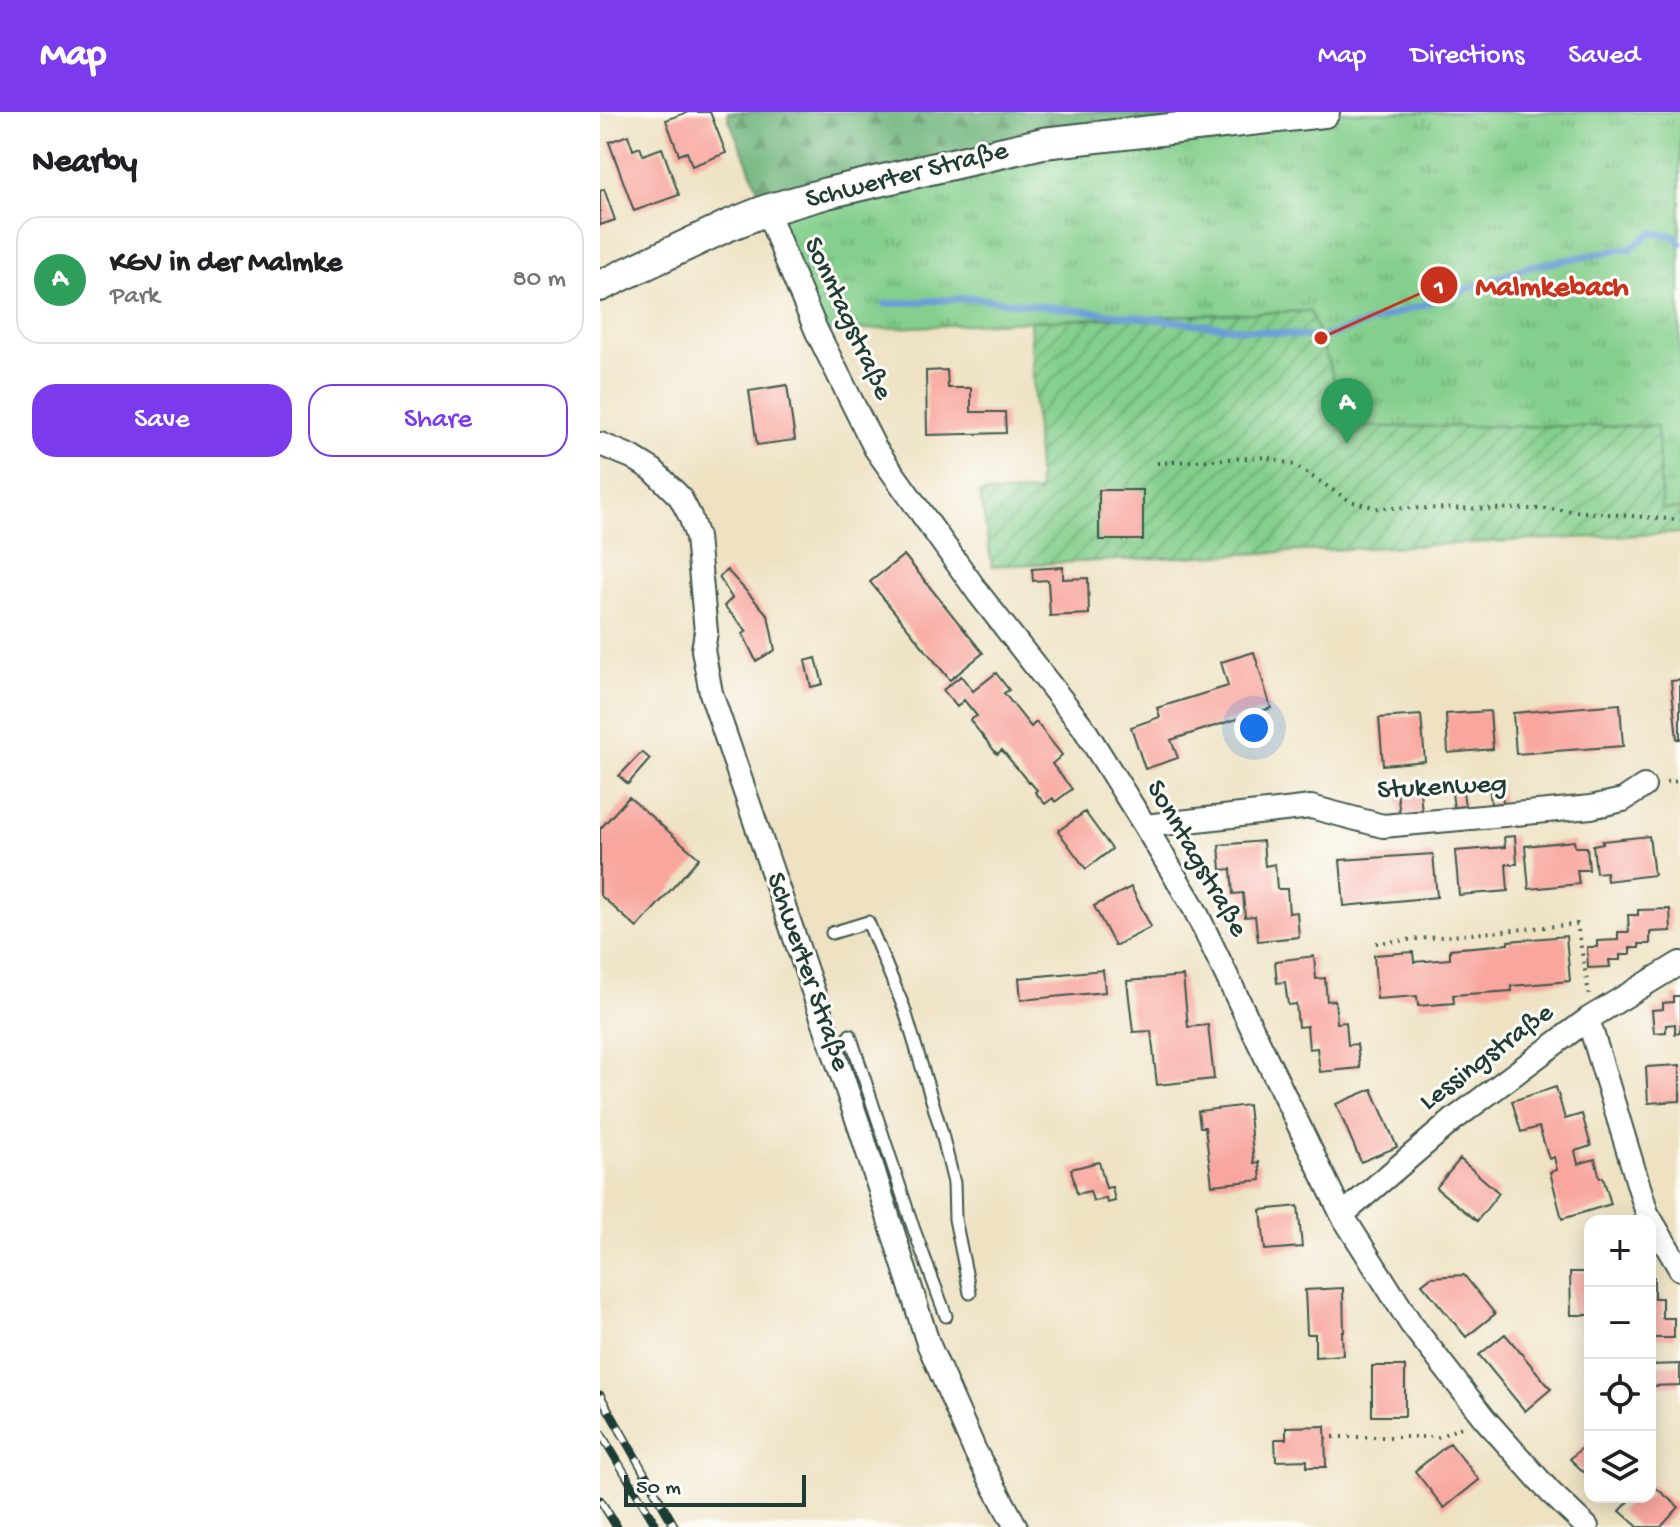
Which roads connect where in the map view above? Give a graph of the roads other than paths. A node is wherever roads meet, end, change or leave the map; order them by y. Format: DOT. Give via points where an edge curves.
graph roads {
  1 [pos="1324,112"];
  2 [pos="767,210"];
  3 [pos="600,286"];
  4 [pos="600,444"];
  5 [pos="1644,786"];
  6 [pos="1145,826"];
  7 [pos="832,933"];
  8 [pos="1680,963"];
  9 [pos="1590,1017"];
  10 [pos="850,1035"];
  11 [pos="1342,1215"];
  12 [pos="1680,1269"];
  13 [pos="970,1293"];
  14 [pos="946,1316"];
  15 [pos="1016,1527"];
  16 [pos="1587,1527"];
  1 -- 2 [label="main road, Schwerter Straße" via="1043,143"];
  2 -- 3 [label="main road, Schwerter Straße"];
  2 -- 6 [label="street, Sonntagstraße" via="817,332 875,448 1083,727"];
  4 -- 15 [label="street, Schwerter Straße" via="653,470 680,497 690,516 697,537 703,650 711,693 928,1343 975,1451"];
  5 -- 6 [label="street, Stukenweg" via="1623,800 1591,807 1383,826 1311,807"];
  6 -- 11 [label="street, Sonntagstraße" via="1194,908"];
  7 -- 13 [label="lane" via="868,922 904,1008 954,1183 955,1219"];
  8 -- 9 [label="street, Lessingstraße"];
  9 -- 11 [label="street, Lessingstraße" via="1453,1120"];
  9 -- 12 [label="street" via="1647,1213"];
  10 -- 14 [label="lane"];
  11 -- 16 [label="street, Sonntagstraße" via="1411,1324 1484,1418"];
}
